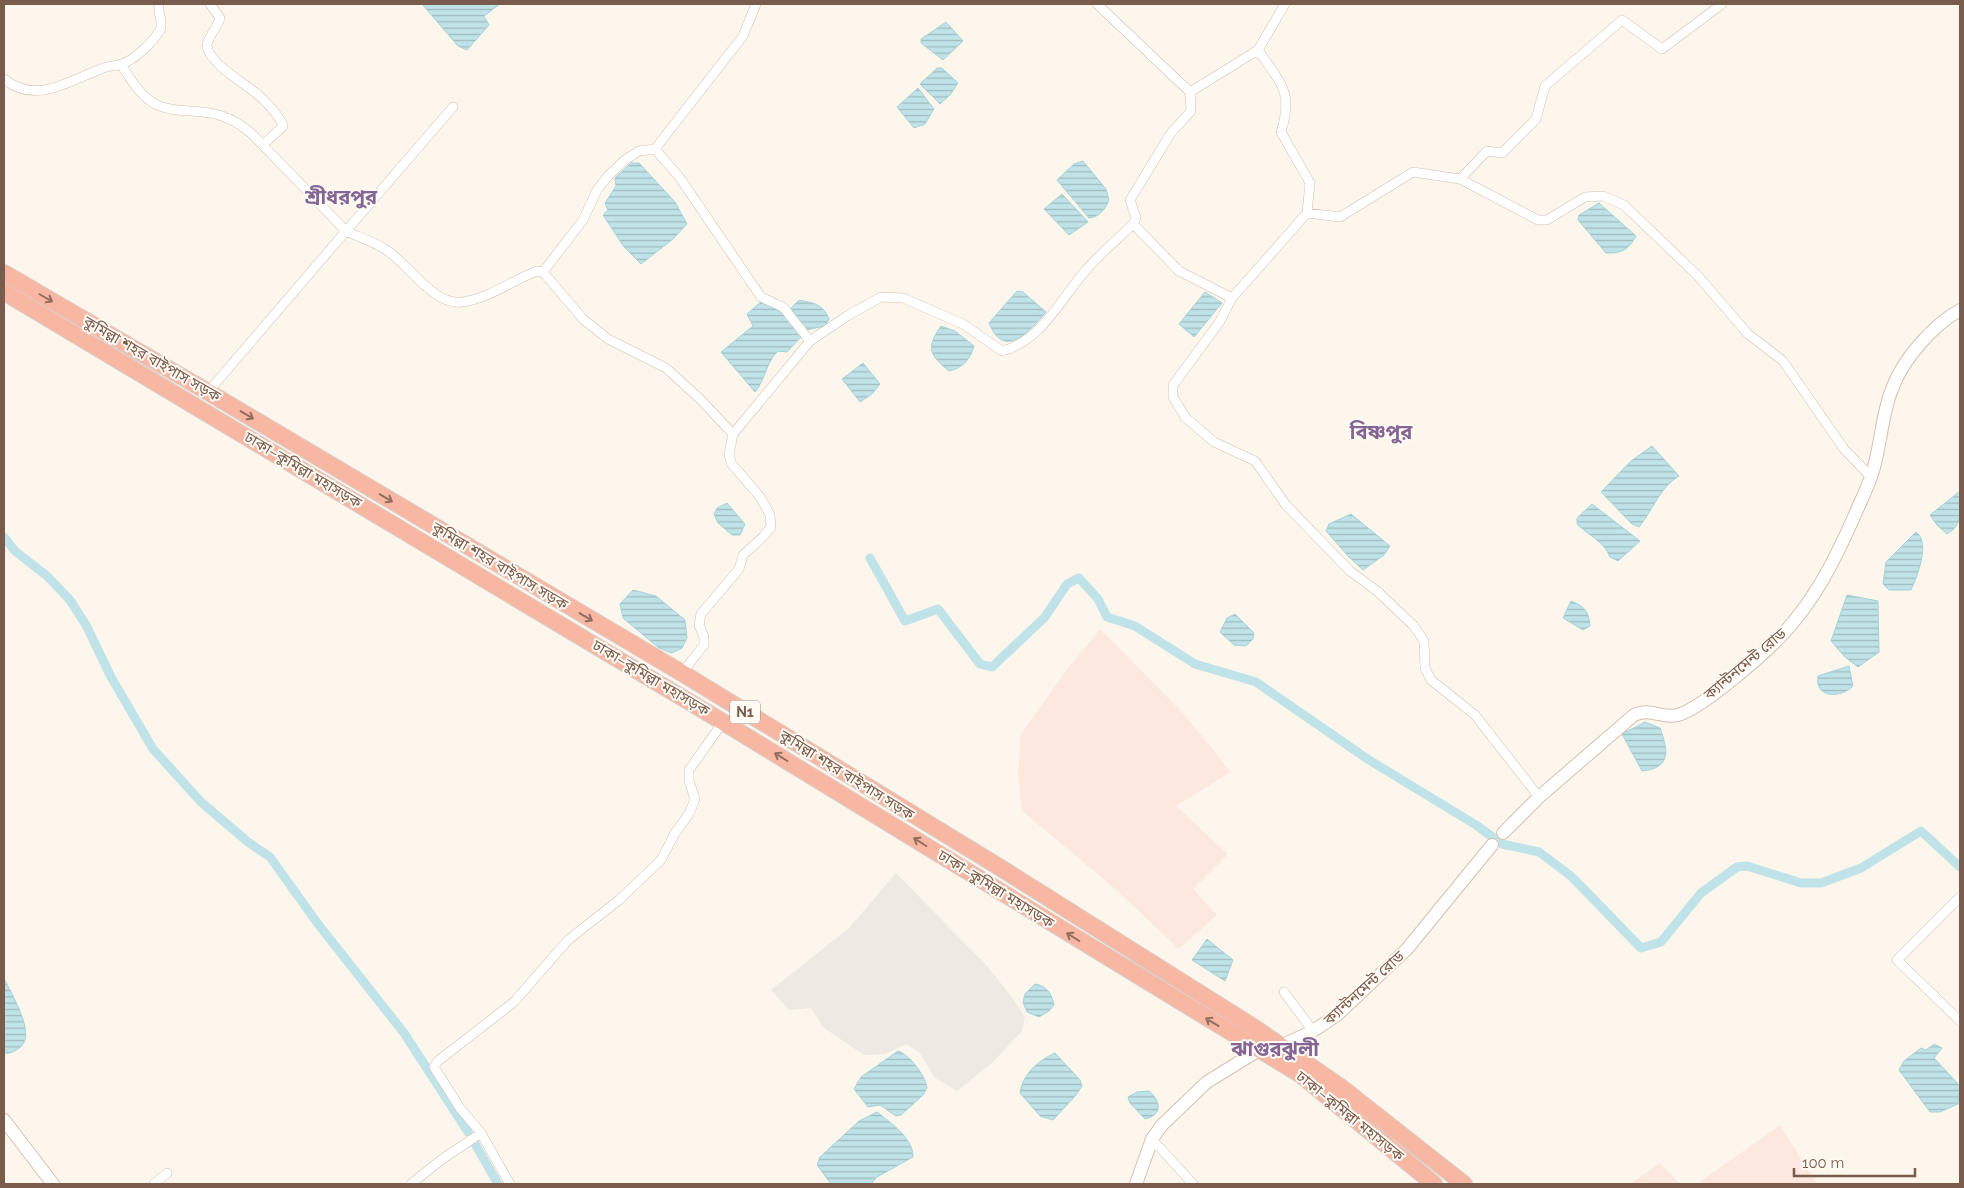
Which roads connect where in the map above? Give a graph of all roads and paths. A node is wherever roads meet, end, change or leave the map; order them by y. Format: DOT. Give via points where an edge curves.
graph roads {
  1 [pos="159,4"];
  2 [pos="210,4"];
  3 [pos="756,4"];
  4 [pos="1097,4"];
  5 [pos="1285,4"];
  6 [pos="1722,4"];
  7 [pos="1258,50"];
  8 [pos="121,64"];
  9 [pos="4,79"];
  10 [pos="1190,92"];
  11 [pos="453,107"];
  12 [pos="263,145"];
  13 [pos="656,149"];
  14 [pos="1460,179"];
  15 [pos="1307,213"];
  16 [pos="1133,224"];
  17 [pos="346,231"];
  18 [pos="543,272"];
  19 [pos="4,273"];
  20 [pos="4,292"];
  21 [pos="1232,298"];
  22 [pos="1960,310"];
  23 [pos="810,342"];
  24 [pos="208,392"];
  25 [pos="733,434"];
  26 [pos="1871,477"];
  27 [pos="682,674"];
  28 [pos="723,722"];
  29 [pos="1539,797"];
  30 [pos="1503,833"];
  31 [pos="1492,845"];
  32 [pos="1960,897"];
  33 [pos="1284,992"];
  34 [pos="1960,1021"];
  35 [pos="1313,1031"];
  36 [pos="1281,1046"];
  37 [pos="1258,1050"];
  38 [pos="4,1120"];
  39 [pos="481,1133"];
  40 [pos="1152,1139"];
  41 [pos="167,1173"];
  42 [pos="53,1184"];
  43 [pos="154,1184"];
  44 [pos="412,1184"];
  45 [pos="510,1184"];
  46 [pos="1136,1184"];
  47 [pos="1193,1184"];
  48 [pos="1434,1184"];
  49 [pos="1464,1184"];
  1 -- 8 [label="street" via="161,27 153,39"];
  2 -- 12 [label="street" via="220,18 208,42 211,55 226,71 259,95 282,123 280,130"];
  3 -- 13 [label="street" via="743,36"];
  4 -- 10 [label="street"];
  5 -- 7 [label="street"];
  6 -- 14 [label="street" via="1662,49 1622,20 1544,86 1536,119 1502,153 1487,151"];
  7 -- 10 [label="street"];
  7 -- 15 [label="street" via="1285,91 1288,106 1281,132 1310,183"];
  8 -- 9 [label="street" via="101,68 52,90 33,91 12,86"];
  8 -- 12 [label="street" via="146,97 157,105 221,115 237,122"];
  10 -- 16 [label="street" via="1191,111 1171,133 1130,200 1136,218"];
  11 -- 17 [label="street"];
  12 -- 17 [label="street"];
  13 -- 18 [label="street" via="639,151 608,176 597,190 583,220"];
  13 -- 23 [label="street" via="680,178 761,297 782,307"];
  14 -- 15 [label="street" via="1413,172 1340,217"];
  14 -- 26 [label="street" via="1538,220 1547,220 1584,197 1603,196 1624,204 1698,276 1748,334 1783,361 1844,449"];
  15 -- 21 [label="street"];
  16 -- 21 [label="street" via="1179,271"];
  16 -- 23 [label="street" via="1086,271 1052,317 1013,348 1002,351 963,324 903,298 882,297"];
  17 -- 18 [label="street" via="385,248 407,266 422,285 460,303 537,271"];
  17 -- 24 [label="street"];
  18 -- 25 [label="street" via="583,319 608,339 666,368"];
  19 -- 24 [label="highway, কুমিল্লা শহর বাইপাস সড়ক / N1, one-way"];
  20 -- 28 [label="highway, ঢাকা–কুমিল্লা মহাসড়ক / N1"];
  21 -- 29 [label="street" via="1219,323 1173,385 1173,398 1185,417 1214,442 1255,461 1286,505 1350,571 1414,626 1424,640 1425,668 1431,680 1475,715"];
  22 -- 26 [label="main road, ক্যান্টনমেন্ট রোড" via="1943,320 1922,341 1892,388"];
  23 -- 25 [label="street"];
  24 -- 27 [label="highway, কুমিল্লা শহর বাইপাস সড়ক / N1, one-way"];
  25 -- 27 [label="street" via="730,463 761,498 770,515 771,526 764,537 742,555 739,569 702,614 699,624 704,645"];
  26 -- 29 [label="main road, ক্যান্টনমেন্ট রোড" via="1822,583 1780,637 1690,709 1677,715 1642,711 1634,715"];
  27 -- 36 [label="highway, কুমিল্লা শহর বাইপাস সড়ক / N1"];
  37 -- 28 [label="highway, ঢাকা–কুমিল্লা মহাসড়ক / N1, one-way"];
  28 -- 39 [label="street" via="689,770 695,799 661,860 619,900 568,940 514,1002 434,1067 460,1108"];
  29 -- 30 [label="main road, ক্যান্টনমেন্ট রোড"];
  31 -- 35 [label="main road, ক্যান্টনমেন্ট রোড" via="1397,960 1337,1015"];
  32 -- 34 [label="street" via="1897,960"];
  33 -- 35 [label="street"];
  35 -- 36 [label="main road, ক্যান্টনমেন্ট রোড"];
  36 -- 37 [label="main road, ক্যান্টনমেন্ট রোড"];
  36 -- 49 [label="highway, কুমিল্লা শহর বাইপাস সড়ক / N1" via="1376,1113"];
  37 -- 40 [label="main road, ক্যান্টনমেন্ট রোড" via="1207,1082 1162,1125"];
  37 -- 48 [label="highway, ঢাকা–কুমিল্লা মহাসড়ক / N1" via="1301,1075"];
  38 -- 42 [label="main road"];
  39 -- 44 [label="street"];
  39 -- 45 [label="street"];
  40 -- 46 [label="main road, ক্যান্টনমেন্ট রোড"];
  40 -- 47 [label="street"];
  41 -- 43 [label="street"];
}
